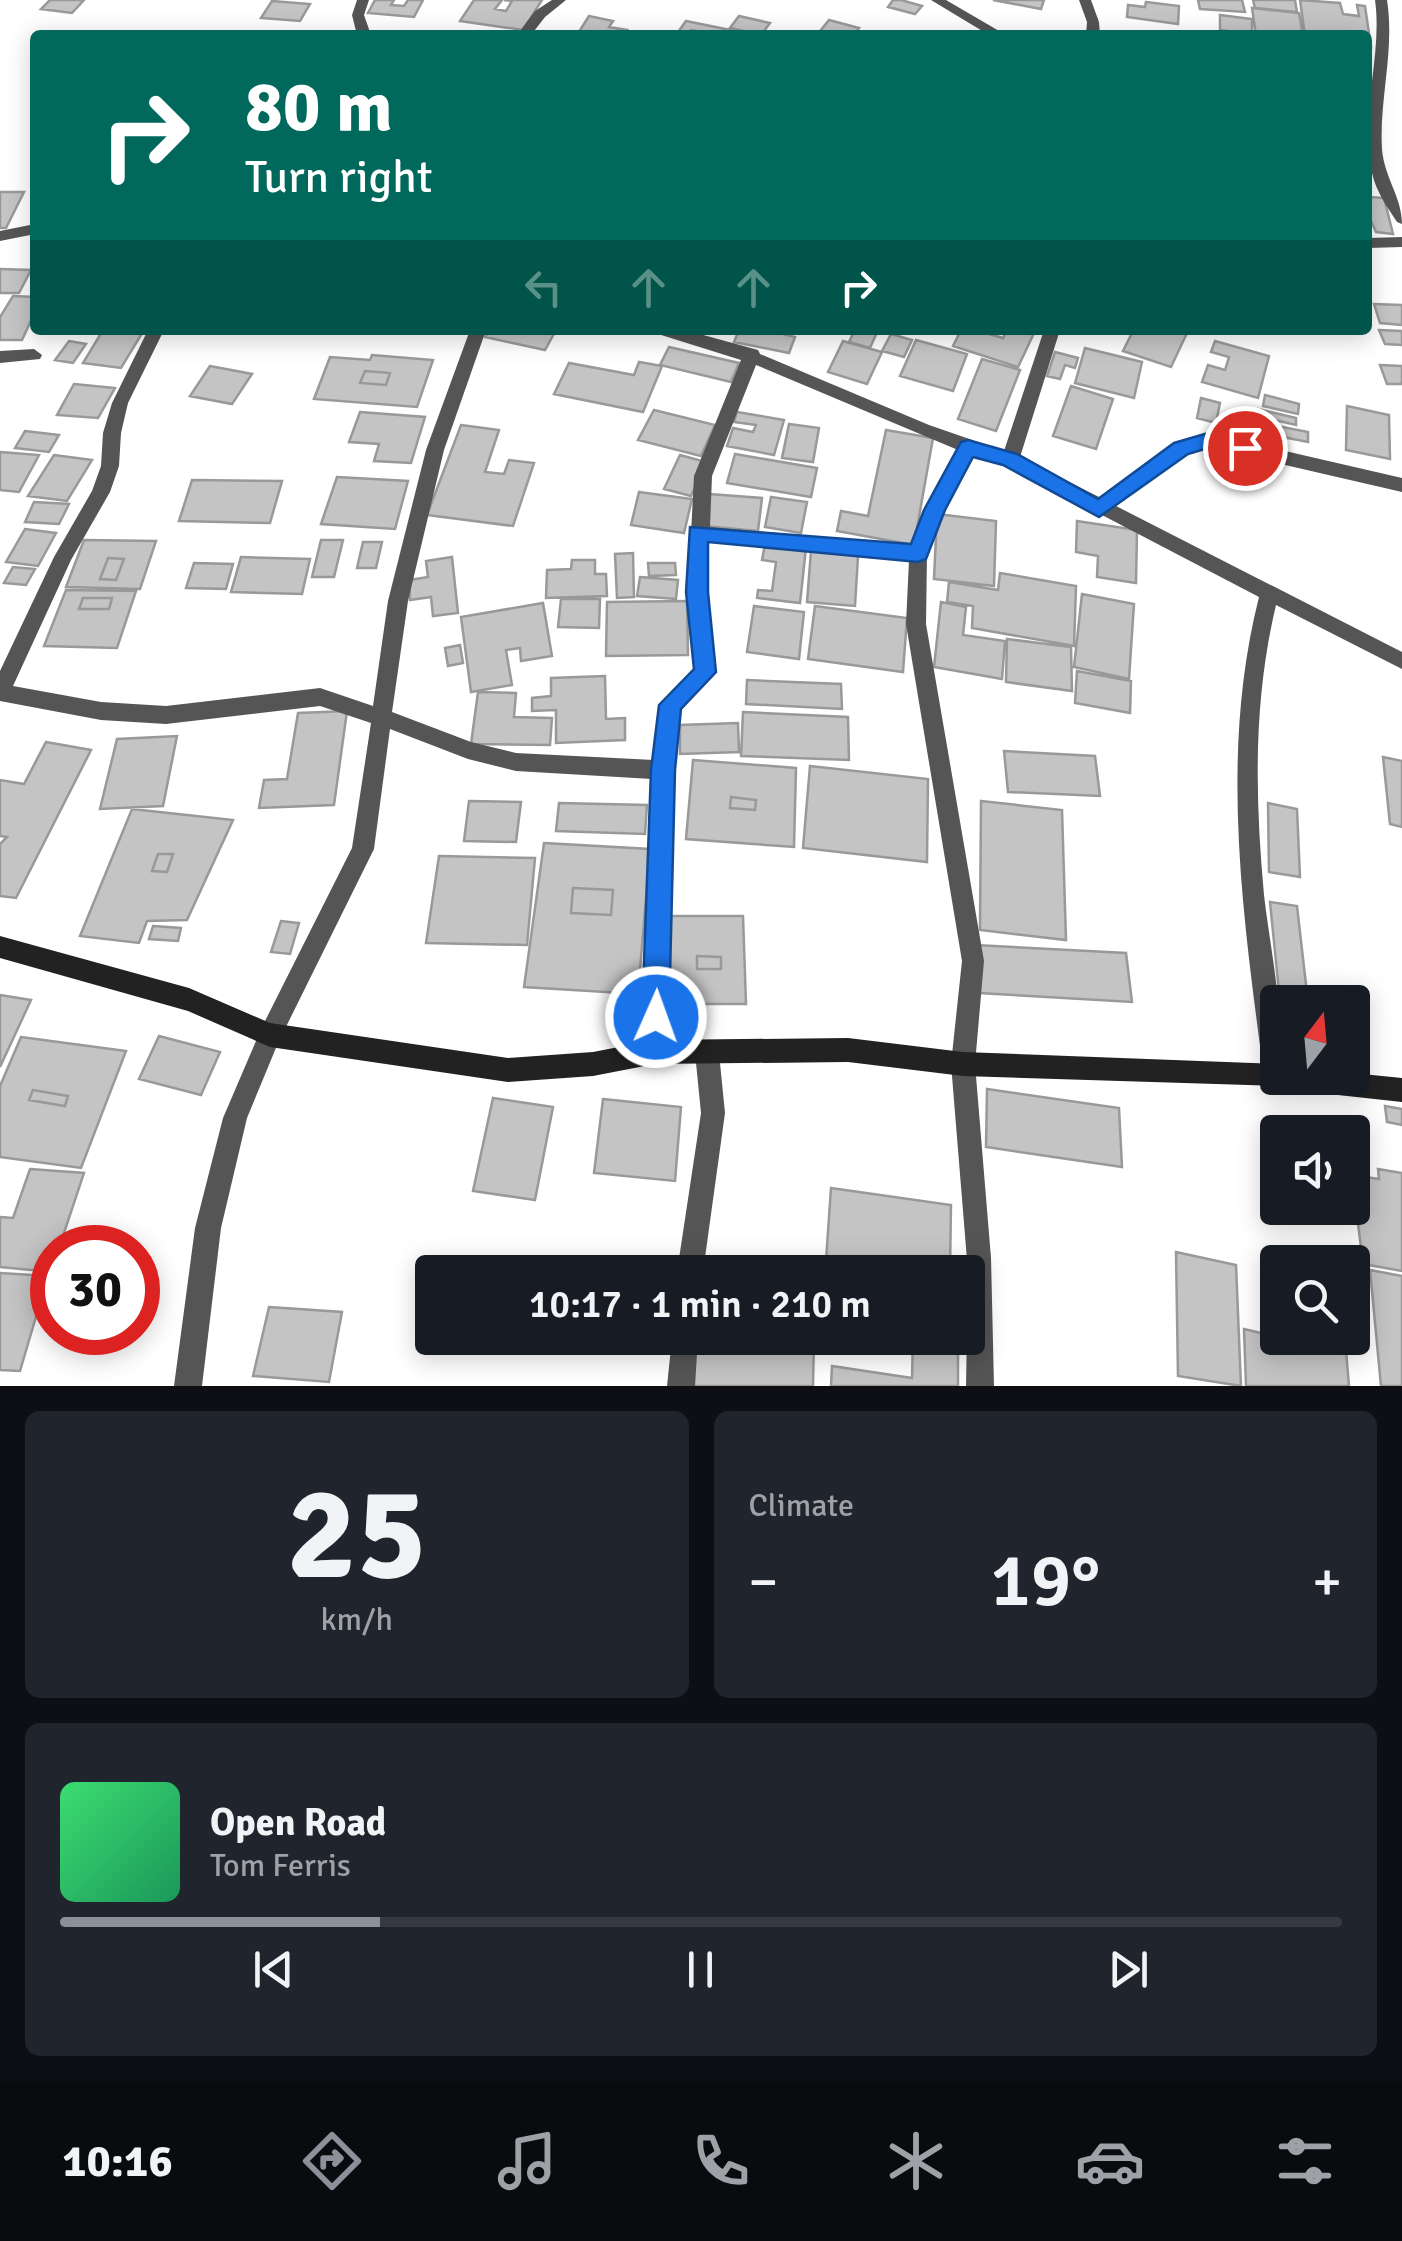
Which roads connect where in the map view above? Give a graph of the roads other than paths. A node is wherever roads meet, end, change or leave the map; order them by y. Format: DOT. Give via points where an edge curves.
graph roads {
  1 [pos="363,0"];
  2 [pos="560,0"];
  3 [pos="1084,0"];
  4 [pos="1383,0"];
  5 [pos="944,1"];
  6 [pos="1402,4"];
  7 [pos="362,30"];
  8 [pos="528,30"];
  9 [pos="991,30"];
  10 [pos="1093,30"];
  11 [pos="1402,218"];
  12 [pos="30,230"];
  13 [pos="0,236"];
  14 [pos="1372,242"];
  15 [pos="1402,242"];
  16 [pos="154,335"];
  17 [pos="476,335"];
  18 [pos="682,335"];
  19 [pos="1050,335"];
  20 [pos="752,354"];
  21 [pos="34,355"];
  22 [pos="0,356"];
  23 [pos="968,448"];
  24 [pos="1010,460"];
  25 [pos="1402,485"];
  26 [pos="1099,509"];
  27 [pos="698,533"];
  28 [pos="918,554"];
  29 [pos="1268,595"];
  30 [pos="1402,661"];
  31 [pos="0,692"];
  32 [pos="382,720"];
  33 [pos="663,770"];
  34 [pos="0,947"];
  35 [pos="1264,985"];
  36 [pos="270,1035"];
  37 [pos="655,1052"];
  38 [pos="707,1053"];
  39 [pos="964,1064"];
  40 [pos="1260,1075"];
  41 [pos="1370,1087"];
  42 [pos="1402,1090"];
  43 [pos="692,1255"];
  44 [pos="683,1355"];
  45 [pos="188,1386"];
  46 [pos="681,1386"];
  47 [pos="980,1386"];
  1 -- 7 [label="street"];
  2 -- 8 [label="street"];
  3 -- 10 [label="street"];
  4 -- 6 [label="street"];
  4 -- 11 [label="street" via="1378,172"];
  5 -- 9 [label="street"];
  12 -- 13 [label="street"];
  14 -- 15 [label="street"];
  16 -- 31 [label="street" via="120,403 101,492"];
  17 -- 32 [label="street" via="415,528"];
  18 -- 20 [label="street"];
  19 -- 24 [label="street"];
  20 -- 23 [label="street"];
  20 -- 27 [label="street" via="704,476"];
  21 -- 22 [label="street"];
  23 -- 24 [label="street"];
  23 -- 28 [label="street"];
  24 -- 26 [label="street"];
  25 -- 26 [label="street" via="1208,440 1181,448"];
  26 -- 29 [label="street"];
  27 -- 28 [label="street"];
  27 -- 33 [label="street" via="705,672 670,705"];
  28 -- 39 [label="street" via="916,624 974,962"];
  29 -- 30 [label="street"];
  29 -- 35 [label="street" via="1255,637 1248,799"];
  31 -- 32 [label="street" via="166,715 320,697"];
  32 -- 33 [label="street" via="516,762"];
  32 -- 36 [label="street" via="363,849"];
  33 -- 37 [label="street"];
  34 -- 36 [label="street" via="189,1000"];
  36 -- 37 [label="street" via="508,1070"];
  36 -- 45 [label="street" via="235,1118 208,1228"];
  37 -- 38 [label="street"];
  38 -- 39 [label="street" via="848,1050"];
  38 -- 43 [label="street" via="713,1112"];
  39 -- 40 [label="street"];
  39 -- 47 [label="street"];
  41 -- 42 [label="street"];
  44 -- 46 [label="street"];
}
